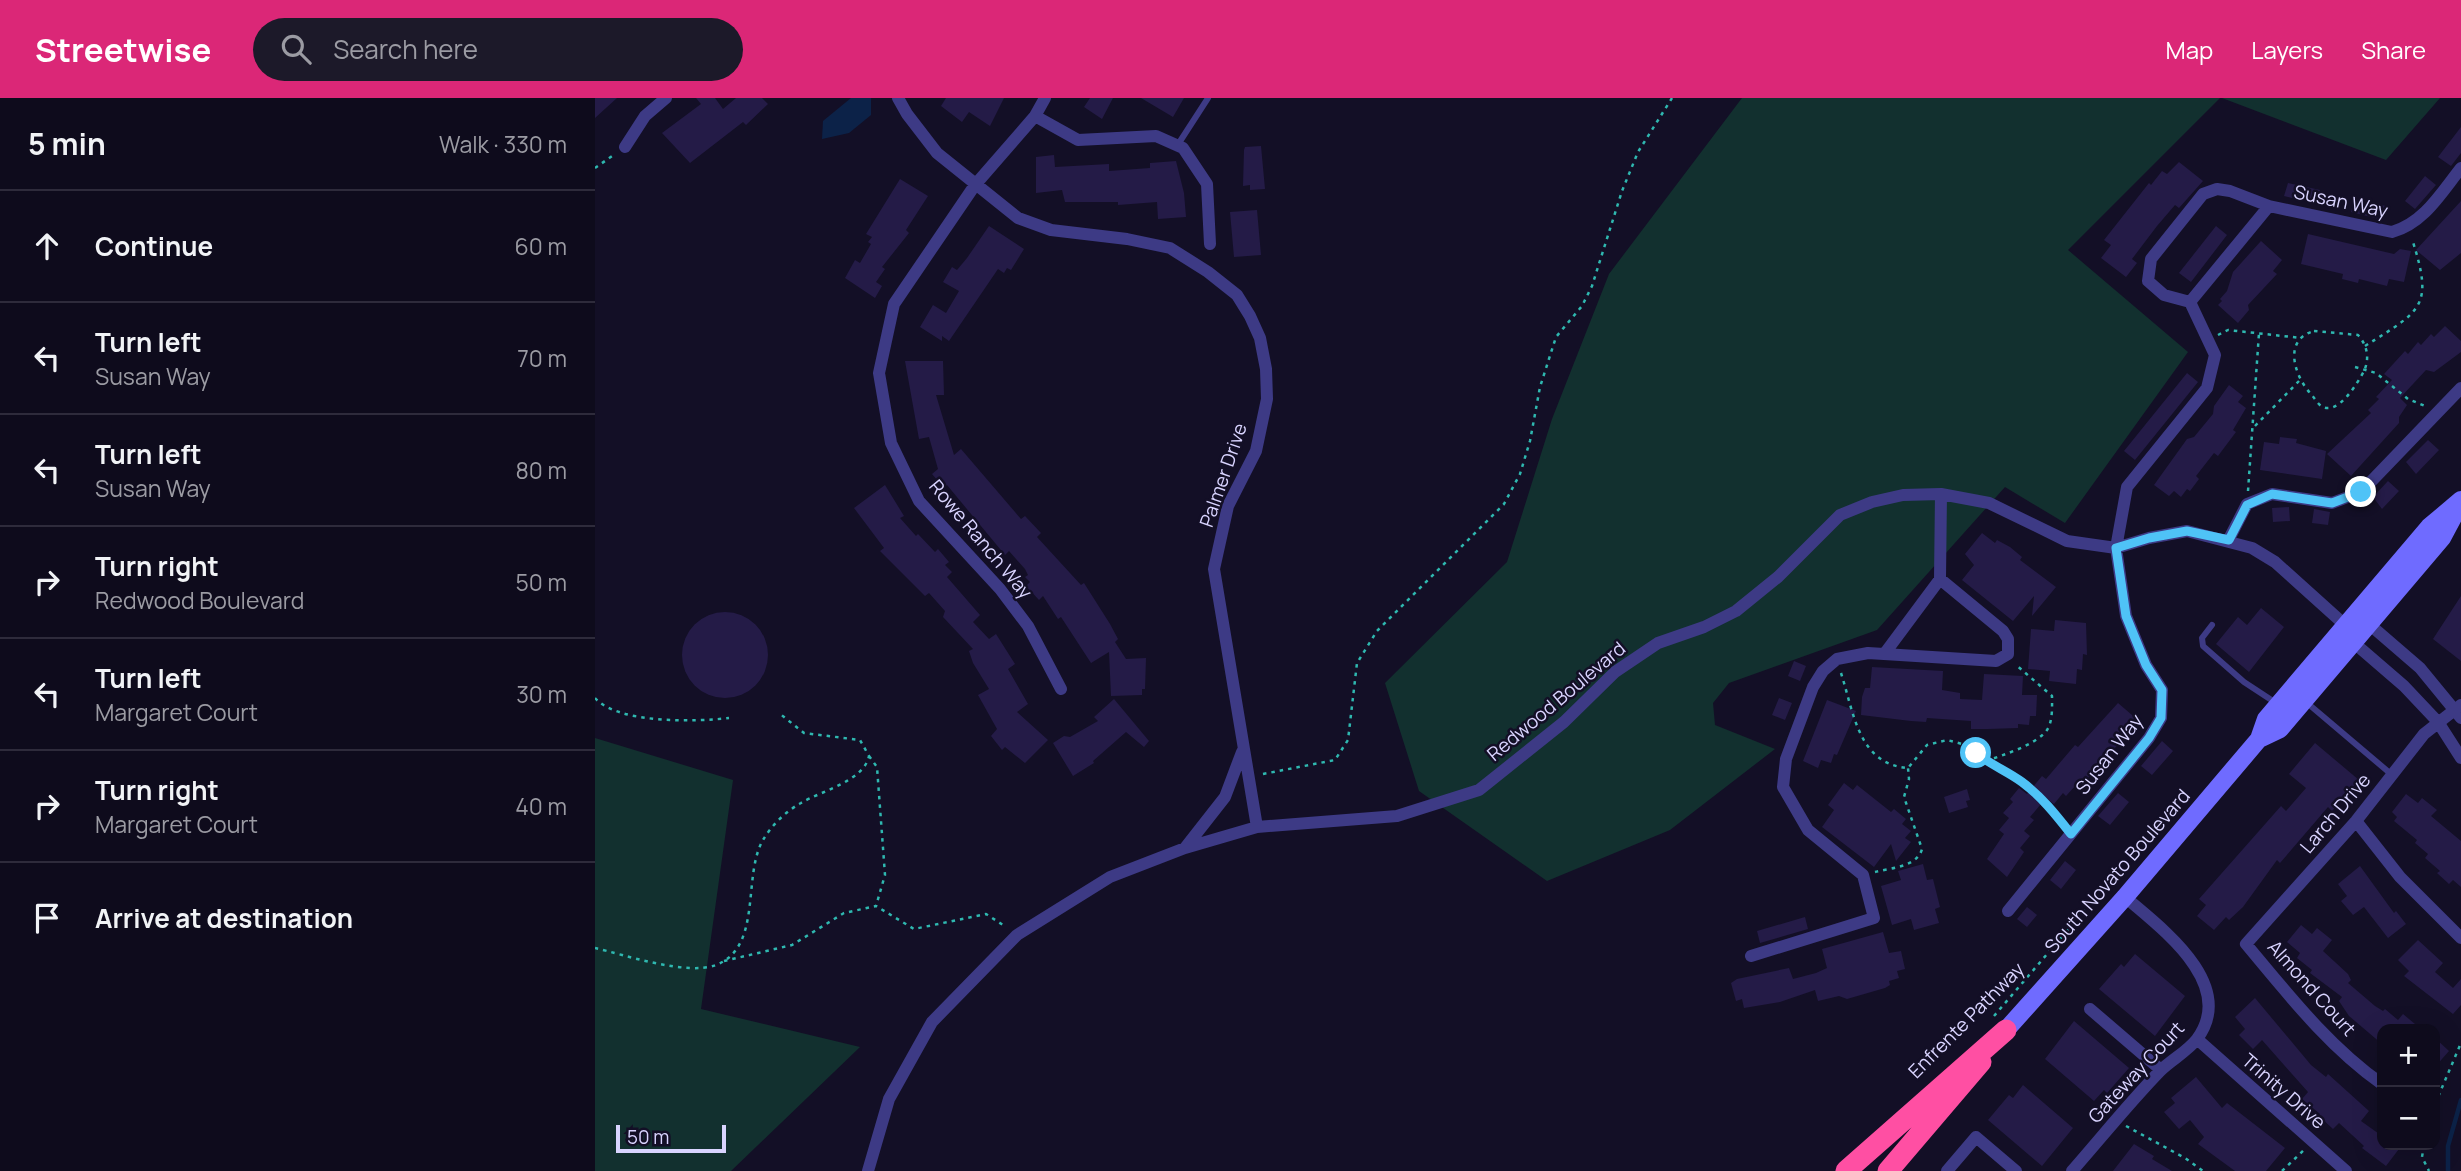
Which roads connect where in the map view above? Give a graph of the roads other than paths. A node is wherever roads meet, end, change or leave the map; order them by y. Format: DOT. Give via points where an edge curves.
graph roads {
  1 [pos="666,98"];
  2 [pos="898,98"];
  3 [pos="1045,98"];
  4 [pos="1208,98"];
  5 [pos="1035,116"];
  6 [pos="1177,146"];
  7 [pos="625,147"];
  8 [pos="2461,168"];
  9 [pos="975,185"];
  10 [pos="2269,206"];
  11 [pos="1210,244"];
  12 [pos="2190,302"];
  13 [pos="2461,388"];
  14 [pos="1941,494"];
  15 [pos="2461,501"];
  16 [pos="2229,540"];
  17 [pos="2116,548"];
  18 [pos="1940,579"];
  19 [pos="2369,624"];
  20 [pos="2212,625"];
  21 [pos="2345,625"];
  22 [pos="2353,642"];
  23 [pos="1885,653"];
  24 [pos="1061,689"];
  25 [pos="2304,701"];
  26 [pos="2278,705"];
  27 [pos="2459,711"];
  28 [pos="2438,722"];
  29 [pos="2259,739"];
  30 [pos="1243,748"];
  31 [pos="2461,758"];
  32 [pos="2391,774"];
  33 [pos="2356,821"];
  34 [pos="1257,827"];
  35 [pos="1185,848"];
  36 [pos="2125,897"];
  37 [pos="2008,911"];
  38 [pos="2461,938"];
  39 [pos="2246,943"];
  40 [pos="1751,956"];
  41 [pos="2090,1009"];
  42 [pos="1999,1024"];
  43 [pos="2197,1039"];
  44 [pos="2161,1070"];
  45 [pos="2377,1081"];
  46 [pos="868,1171"];
  47 [pos="1848,1171"];
  48 [pos="1888,1171"];
  49 [pos="1947,1171"];
  50 [pos="2016,1171"];
  51 [pos="2071,1171"];
  52 [pos="2346,1171"];
  1 -- 7 [label="street" via="645,116"];
  2 -- 9 [label="street, Palmer Drive" via="937,153"];
  3 -- 5 [label="street, Rowe Ranch Way"];
  4 -- 6 [label="lane"];
  5 -- 6 [label="street" via="1078,140 1156,136"];
  5 -- 9 [label="street, Rowe Ranch Way"];
  6 -- 11 [label="street" via="1207,184"];
  8 -- 10 [label="street, Susan Way" via="2420,219 2392,232"];
  9 -- 24 [label="street, Rowe Ranch Way" via="894,304 879,373 891,443 919,500 1028,626"];
  9 -- 30 [label="street, Palmer Drive" via="1017,218 1051,230 1170,248 1237,295 1260,338 1266,369 1264,412 1256,451 1228,506 1214,569"];
  10 -- 12 [label="street, Susan Way"];
  10 -- 12 [label="street, Susan Way" via="2230,191 2203,194 2151,259 2148,281 2164,295"];
  12 -- 17 [label="street, Susan Way" via="2215,355 2207,388 2127,487"];
  13 -- 16 [label="street" via="2361,492 2332,503 2272,494 2247,505"];
  14 -- 17 [label="street, Redwood Boulevard" via="1989,503 2067,541"];
  14 -- 18 [label="street"];
  14 -- 34 [label="street, Redwood Boulevard" via="1882,500 1840,515 1779,577 1737,611 1658,643 1615,672 1565,722 1479,790 1397,816"];
  15 -- 19 [label="main road, South Novato Boulevard" via="2442,538"];
  15 -- 21 [label="main road, South Novato Boulevard" via="2429,527"];
  16 -- 17 [label="street, Redwood Boulevard" via="2187,531"];
  16 -- 21 [label="street, Redwood Boulevard" via="2275,562"];
  17 -- 37 [label="street, Susan Way" via="2126,616 2162,690 2161,718"];
  18 -- 23 [label="street"];
  18 -- 23 [label="street" via="2003,631 2009,648 2006,658"];
  19 -- 21 [label="street"];
  19 -- 22 [label="main road, South Novato Boulevard"];
  19 -- 27 [label="street" via="2420,668"];
  20 -- 26 [label="lane" via="2202,638 2203,646"];
  21 -- 22 [label="street, Redwood Boulevard"];
  21 -- 26 [label="main road, South Novato Boulevard"];
  22 -- 25 [label="main road, South Novato Boulevard"];
  22 -- 28 [label="street, Redwood Boulevard" via="2404,685"];
  23 -- 40 [label="street" via="1847,655 1823,671 1785,768 1783,787 1808,830 1863,875 1874,918"];
  25 -- 29 [label="main road, South Novato Boulevard" via="2280,729"];
  25 -- 32 [label="lane"];
  26 -- 29 [label="main road, South Novato Boulevard" via="2266,719"];
  27 -- 28 [label="street, Larch Drive"];
  28 -- 31 [label="street, Redwood Boulevard"];
  28 -- 32 [label="street, Larch Drive"];
  29 -- 36 [label="main road, South Novato Boulevard"];
  30 -- 34 [label="street, Palmer Drive"];
  30 -- 35 [label="street" via="1225,797"];
  32 -- 33 [label="street, Larch Drive"];
  33 -- 38 [label="street" via="2400,877"];
  33 -- 39 [label="street, Larch Drive"];
  34 -- 35 [label="street, Redwood Boulevard"];
  35 -- 46 [label="street, Redwood Boulevard" via="1110,877 1017,934 932,1023 889,1099"];
  36 -- 42 [label="main road, South Novato Boulevard"];
  36 -- 43 [label="street, Gateway Court" via="2186,952 2198,969 2208,1008"];
  39 -- 45 [label="street, Almond Court" via="2307,1016"];
  41 -- 44 [label="street"];
  42 -- 47 [label="highway"];
  42 -- 48 [label="highway" via="1937,1117"];
  43 -- 44 [label="street, Gateway Court"];
  43 -- 52 [label="street, Trinity Drive"];
  44 -- 51 [label="street, Gateway Court"];
  49 -- 50 [label="street" via="1976,1137"];
}
